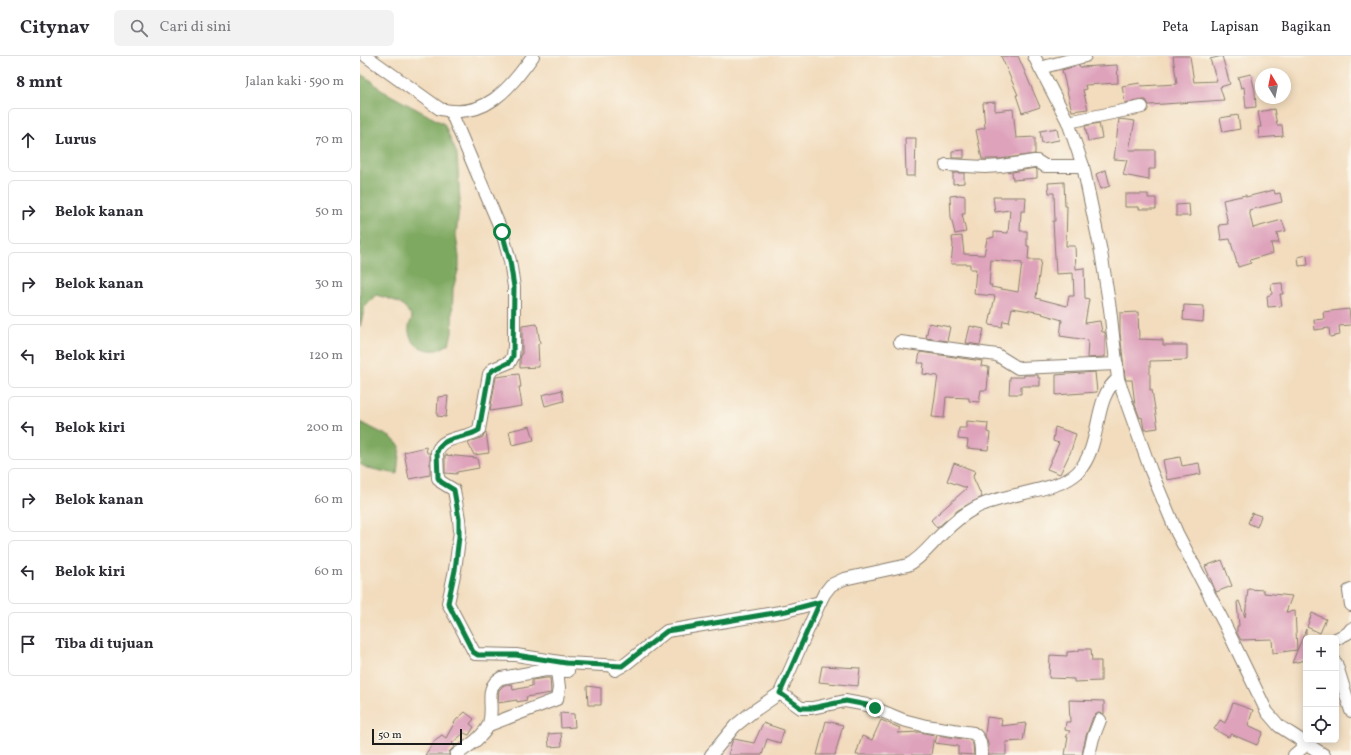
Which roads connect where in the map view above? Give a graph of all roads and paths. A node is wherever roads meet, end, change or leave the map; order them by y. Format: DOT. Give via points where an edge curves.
graph roads {
  1 [pos="366,56"];
  2 [pos="533,56"];
  3 [pos="1034,56"];
  4 [pos="1085,56"];
  5 [pos="1040,68"];
  6 [pos="1142,107"];
  7 [pos="451,112"];
  8 [pos="1068,122"];
  9 [pos="946,165"];
  10 [pos="1083,166"];
  11 [pos="900,342"];
  12 [pos="1117,364"];
  13 [pos="1118,379"];
  14 [pos="1351,590"];
  15 [pos="820,602"];
  16 [pos="1351,605"];
  17 [pos="1351,629"];
  18 [pos="1339,638"];
  19 [pos="622,666"];
  20 [pos="557,670"];
  21 [pos="1338,671"];
  22 [pos="780,693"];
  23 [pos="1351,711"];
  24 [pos="1100,720"];
  25 [pos="489,725"];
  26 [pos="1307,744"];
  27 [pos="456,755"];
  28 [pos="711,755"];
  29 [pos="981,755"];
  30 [pos="1089,755"];
  31 [pos="1294,755"];
  32 [pos="1324,755"];
  1 -- 7 [label="street" via="440,109"];
  2 -- 7 [label="street" via="521,72 489,103 476,109"];
  3 -- 5 [label="street"];
  4 -- 5 [label="street"];
  5 -- 8 [label="street"];
  6 -- 8 [label="street"];
  7 -- 19 [label="street" via="502,232 510,261 514,287 514,346 510,362 489,374 479,430 445,442 438,448 438,478 454,490 460,525 449,605 475,654 516,655 566,663"];
  8 -- 10 [label="street"];
  9 -- 10 [label="street" via="985,167 1034,161 1046,166"];
  10 -- 12 [label="street" via="1101,252"];
  11 -- 12 [label="street" via="997,355 1018,368"];
  12 -- 13 [label="street"];
  13 -- 15 [label="street" via="1106,392 1093,446 1077,472 1061,482 994,499 975,508 960,517 917,560 908,565 831,585"];
  13 -- 26 [label="street" via="1151,471 1177,533 1267,712 1280,726"];
  14 -- 16 [label="street" via="1348,591"];
  15 -- 19 [label="street" via="786,611 667,631"];
  15 -- 22 [label="street"];
  17 -- 18 [label="street"];
  19 -- 20 [label="street" via="590,672"];
  20 -- 25 [label="street" via="557,699"];
  20 -- 25 [label="street" via="501,678 492,684"];
  21 -- 23 [label="street"];
  22 -- 28 [label="street" via="735,726"];
  22 -- 29 [label="street" via="801,708 846,701 867,705 926,726 972,733 979,739"];
  24 -- 30 [label="street"];
  25 -- 27 [label="street" via="481,736"];
  26 -- 31 [label="street"];
  26 -- 32 [label="street"];
}
